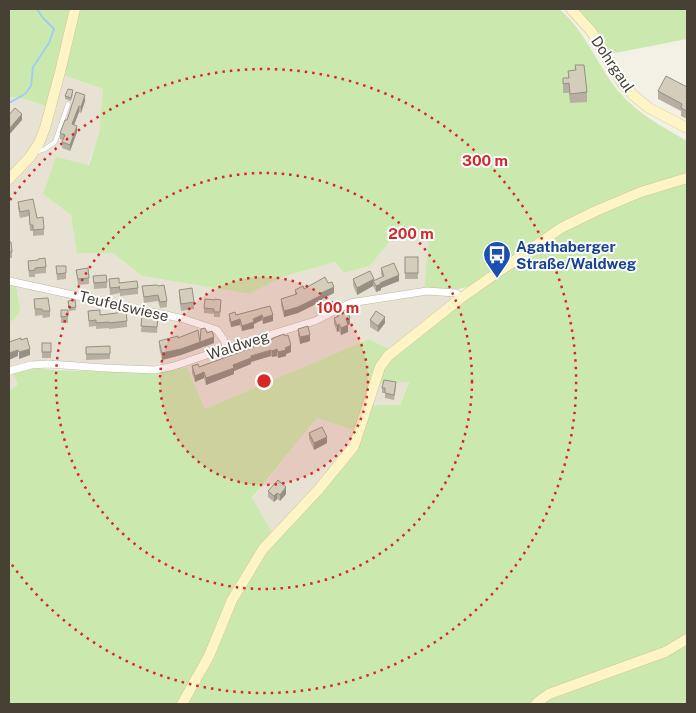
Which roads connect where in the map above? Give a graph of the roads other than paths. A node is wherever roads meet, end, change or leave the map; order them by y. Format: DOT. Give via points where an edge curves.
graph roads {
  1 [pos="75,9"];
  2 [pos="571,9"];
  3 [pos="68,104"];
  4 [pos="687,128"];
  5 [pos="32,154"];
  6 [pos="687,178"];
  7 [pos="9,179"];
  8 [pos="9,281"];
  9 [pos="461,298"];
  10 [pos="228,348"];
  11 [pos="9,372"];
  12 [pos="687,638"];
  13 [pos="182,704"];
  14 [pos="536,704"];
  1 -- 5 [label="street" via="46,128"];
  2 -- 4 [label="street, Dohrgaul" via="591,30 622,83 634,96 649,108"];
  3 -- 5 [label="lane" via="55,142"];
  5 -- 7 [label="street"];
  6 -- 9 [label="street" via="641,192 561,228"];
  8 -- 10 [label="street, Teufelswiese" via="184,319 217,330"];
  9 -- 10 [label="street, Waldweg" via="456,293 427,291 350,303 315,320"];
  9 -- 13 [label="street" via="384,361 354,446 263,549 232,600 209,656"];
  10 -- 11 [label="street, Waldweg" via="155,370 48,364"];
  12 -- 14 [label="street" via="665,652 549,694"];
}
